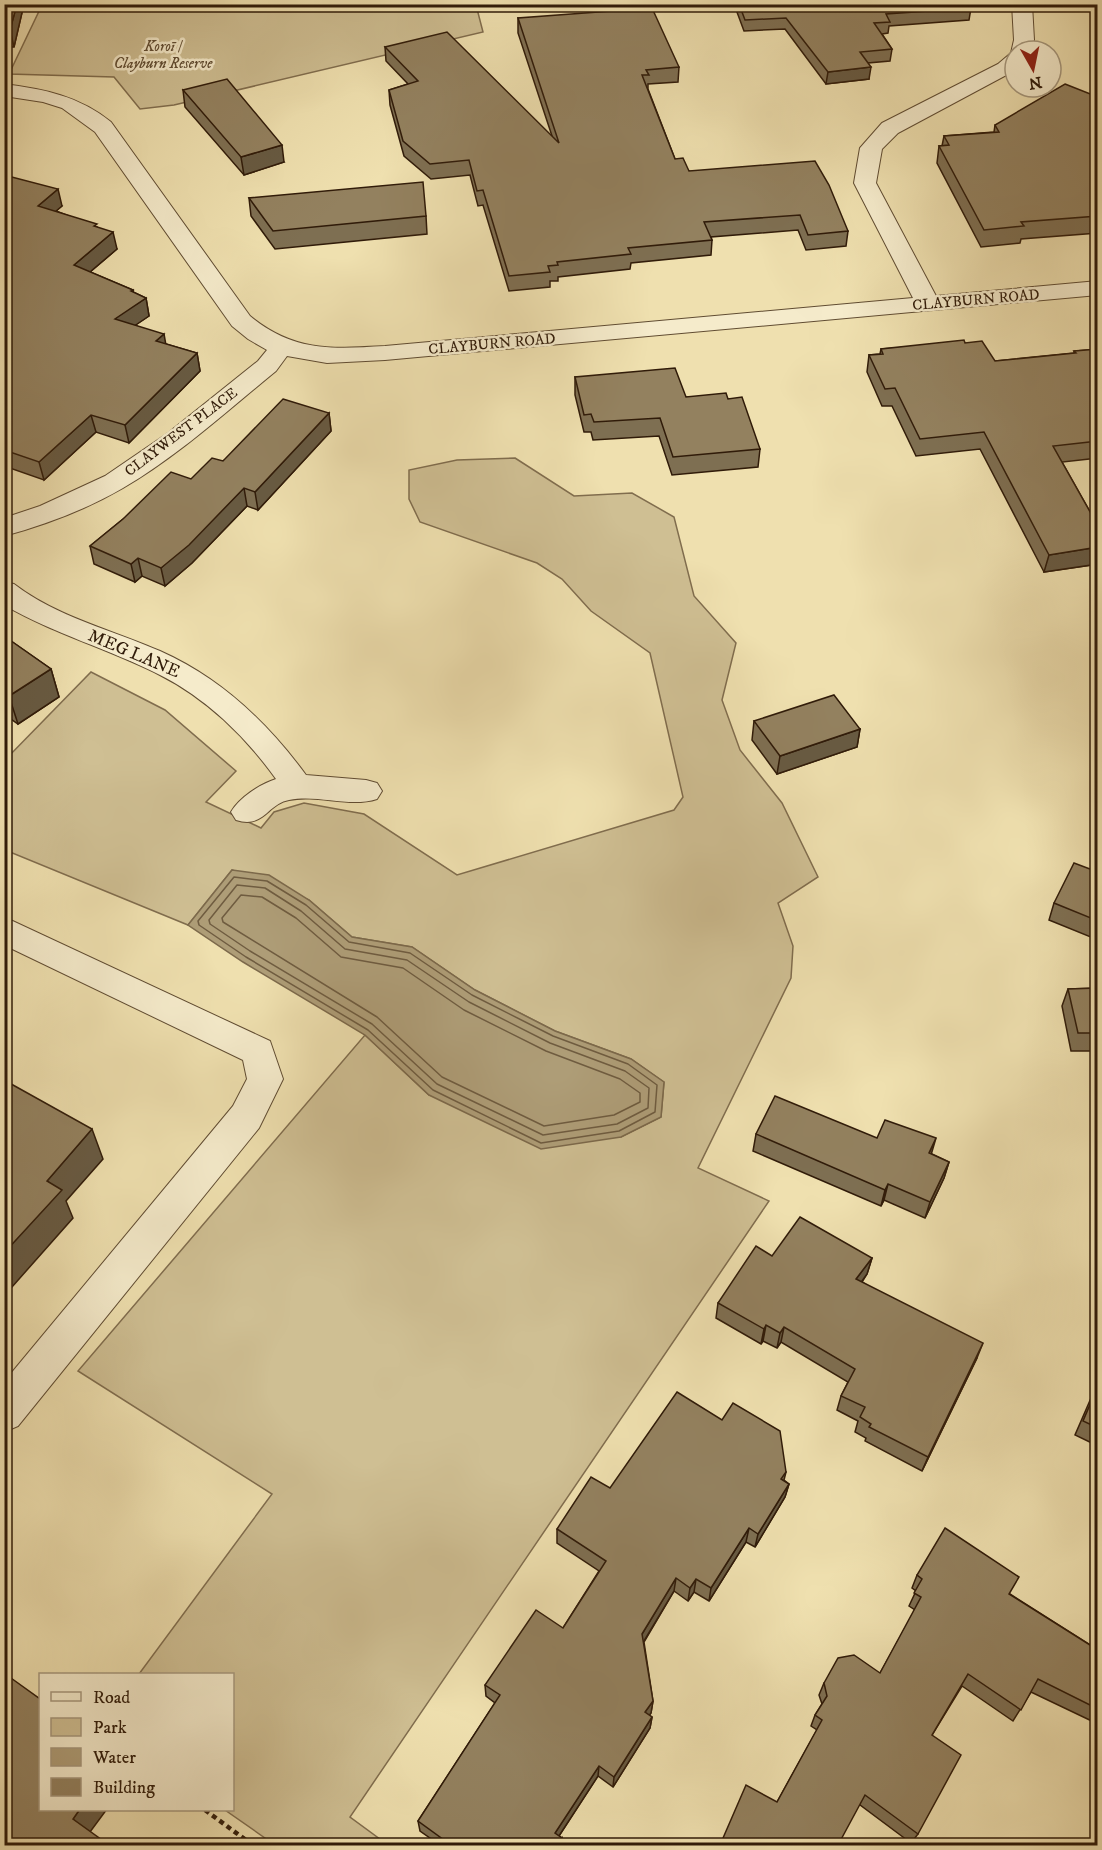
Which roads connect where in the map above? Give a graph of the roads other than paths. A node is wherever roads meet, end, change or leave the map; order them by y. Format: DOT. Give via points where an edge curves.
graph roads {
  1 [pos="1022,4"];
  2 [pos="1024,39"];
  3 [pos="1003,69"];
  4 [pos="4,90"];
  5 [pos="1098,288"];
  6 [pos="928,304"];
  7 [pos="281,348"];
  8 [pos="4,527"];
  9 [pos="4,591"];
  10 [pos="298,787"];
  11 [pos="366,791"];
  12 [pos="247,812"];
  13 [pos="4,930"];
  14 [pos="4,1413"];
  1 -- 2 [label="street"];
  3 -- 6 [label="street" via="890,129 870,148 865,183"];
  4 -- 7 [label="street, CLAYBURN ROAD" via="52,97 88,113 103,127 241,321"];
  5 -- 6 [label="street, CLAYBURN ROAD"];
  6 -- 7 [label="street, CLAYBURN ROAD" via="385,354 319,355"];
  7 -- 8 [label="street, CLAYWEST PLACE" via="267,366 177,439 114,482 50,512"];
  9 -- 10 [label="street, MEG LANE" via="52,619 185,675 246,721"];
  10 -- 11 [label="street"];
  10 -- 12 [label="street" via="278,790"];
  13 -- 14 [label="street" via="258,1051 265,1079 246,1117"];
}
